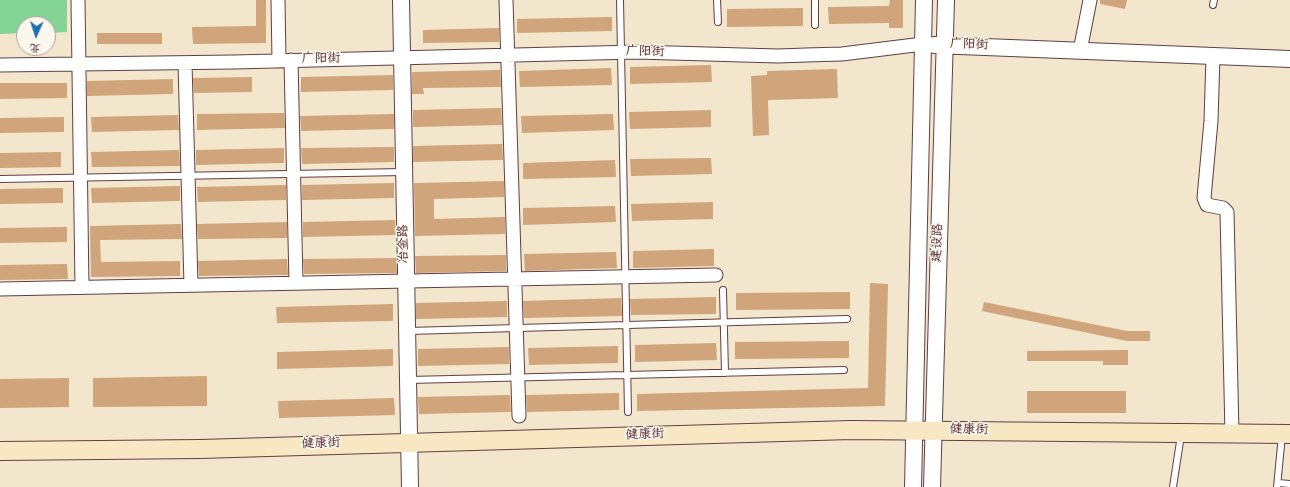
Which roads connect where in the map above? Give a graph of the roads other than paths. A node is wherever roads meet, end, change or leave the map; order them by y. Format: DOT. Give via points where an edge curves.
graph roads {
  1 [pos="78,0"];
  2 [pos="278,0"];
  3 [pos="401,0"];
  4 [pos="506,0"];
  5 [pos="620,0"];
  6 [pos="718,0"];
  7 [pos="815,0"];
  8 [pos="924,0"];
  9 [pos="946,0"];
  10 [pos="1090,0"];
  11 [pos="718,22"];
  12 [pos="815,25"];
  13 [pos="923,44"];
  14 [pos="944,45"];
  15 [pos="1080,51"];
  16 [pos="621,52"];
  17 [pos="508,55"];
  18 [pos="1213,56"];
  19 [pos="402,58"];
  20 [pos="1290,59"];
  21 [pos="285,61"];
  22 [pos="185,63"];
  23 [pos="79,64"];
  24 [pos="0,65"];
  25 [pos="404,172"];
  26 [pos="293,174"];
  27 [pos="188,176"];
  28 [pos="80,178"];
  29 [pos="0,179"];
  30 [pos="716,275"];
  31 [pos="625,276"];
  32 [pos="515,278"];
  33 [pos="406,281"];
  34 [pos="296,283"];
  35 [pos="191,285"];
  36 [pos="82,287"];
  37 [pos="0,289"];
  38 [pos="723,290"];
  39 [pos="847,319"];
  40 [pos="724,322"];
  41 [pos="626,325"];
  42 [pos="516,328"];
  43 [pos="407,332"];
  44 [pos="844,370"];
  45 [pos="725,373"];
  46 [pos="627,375"];
  47 [pos="518,378"];
  48 [pos="407,380"];
  49 [pos="628,412"];
  50 [pos="519,416"];
  51 [pos="914,431"];
  52 [pos="934,431"];
  53 [pos="1181,433"];
  54 [pos="1232,434"];
  55 [pos="1286,434"];
  56 [pos="408,443"];
  57 [pos="0,452"];
  58 [pos="1290,484"];
  59 [pos="1278,485"];
  60 [pos="410,487"];
  61 [pos="913,487"];
  62 [pos="932,487"];
  63 [pos="1173,487"];
  1 -- 23 [label="street"];
  2 -- 21 [label="street"];
  3 -- 19 [label="street, 冶金路"];
  4 -- 17 [label="street"];
  5 -- 16 [label="lane"];
  6 -- 11 [label="lane"];
  7 -- 12 [label="lane"];
  8 -- 13 [label="street, 建设路"];
  9 -- 14 [label="street, 建设路"];
  10 -- 15 [label="street"];
  13 -- 14 [label="street, 广阳街"];
  13 -- 16 [label="street, 广阳街" via="842,54"];
  13 -- 51 [label="street, 建设路"];
  14 -- 15 [label="street, 广阳街"];
  14 -- 52 [label="street, 建设路"];
  15 -- 18 [label="street, 广阳街"];
  16 -- 17 [label="street, 广阳街"];
  16 -- 31 [label="lane"];
  17 -- 19 [label="street, 广阳街"];
  17 -- 32 [label="street"];
  18 -- 20 [label="street, 广阳街"];
  18 -- 54 [label="street" via="1211,121 1204,198 1207,205 1223,208 1227,212"];
  19 -- 21 [label="street, 广阳街"];
  19 -- 25 [label="street, 冶金路"];
  21 -- 22 [label="street, 广阳街"];
  21 -- 26 [label="street"];
  22 -- 23 [label="street, 广阳街"];
  22 -- 27 [label="street"];
  23 -- 24 [label="street, 广阳街"];
  23 -- 28 [label="street"];
  25 -- 26 [label="lane"];
  25 -- 33 [label="street, 冶金路"];
  26 -- 27 [label="lane"];
  26 -- 34 [label="street"];
  27 -- 28 [label="lane"];
  27 -- 35 [label="street"];
  28 -- 29 [label="lane"];
  28 -- 36 [label="street"];
  30 -- 31 [label="street"];
  31 -- 32 [label="street"];
  31 -- 41 [label="lane"];
  32 -- 33 [label="street"];
  32 -- 42 [label="street"];
  33 -- 34 [label="street"];
  33 -- 43 [label="street, 冶金路"];
  34 -- 35 [label="street"];
  35 -- 36 [label="street"];
  36 -- 37 [label="street"];
  38 -- 40 [label="lane"];
  39 -- 40 [label="lane"];
  40 -- 41 [label="lane"];
  40 -- 45 [label="lane"];
  41 -- 42 [label="lane"];
  41 -- 46 [label="lane"];
  42 -- 43 [label="lane"];
  42 -- 47 [label="street"];
  43 -- 48 [label="street, 冶金路"];
  44 -- 45 [label="lane"];
  45 -- 46 [label="lane"];
  46 -- 47 [label="lane"];
  46 -- 49 [label="lane"];
  47 -- 48 [label="lane"];
  47 -- 50 [label="street"];
  48 -- 56 [label="street, 冶金路"];
  51 -- 52 [label="main road, 健康街"];
  51 -- 56 [label="main road, 健康街" via="850,430"];
  51 -- 61 [label="street, 建设路"];
  52 -- 53 [label="main road, 健康街"];
  52 -- 62 [label="street, 建设路"];
  53 -- 54 [label="main road, 健康街"];
  53 -- 63 [label="lane"];
  54 -- 55 [label="main road, 健康街"];
  55 -- 59 [label="lane"];
  56 -- 57 [label="main road, 健康街"];
  56 -- 60 [label="street, 冶金路"];
  58 -- 59 [label="lane"];
}
